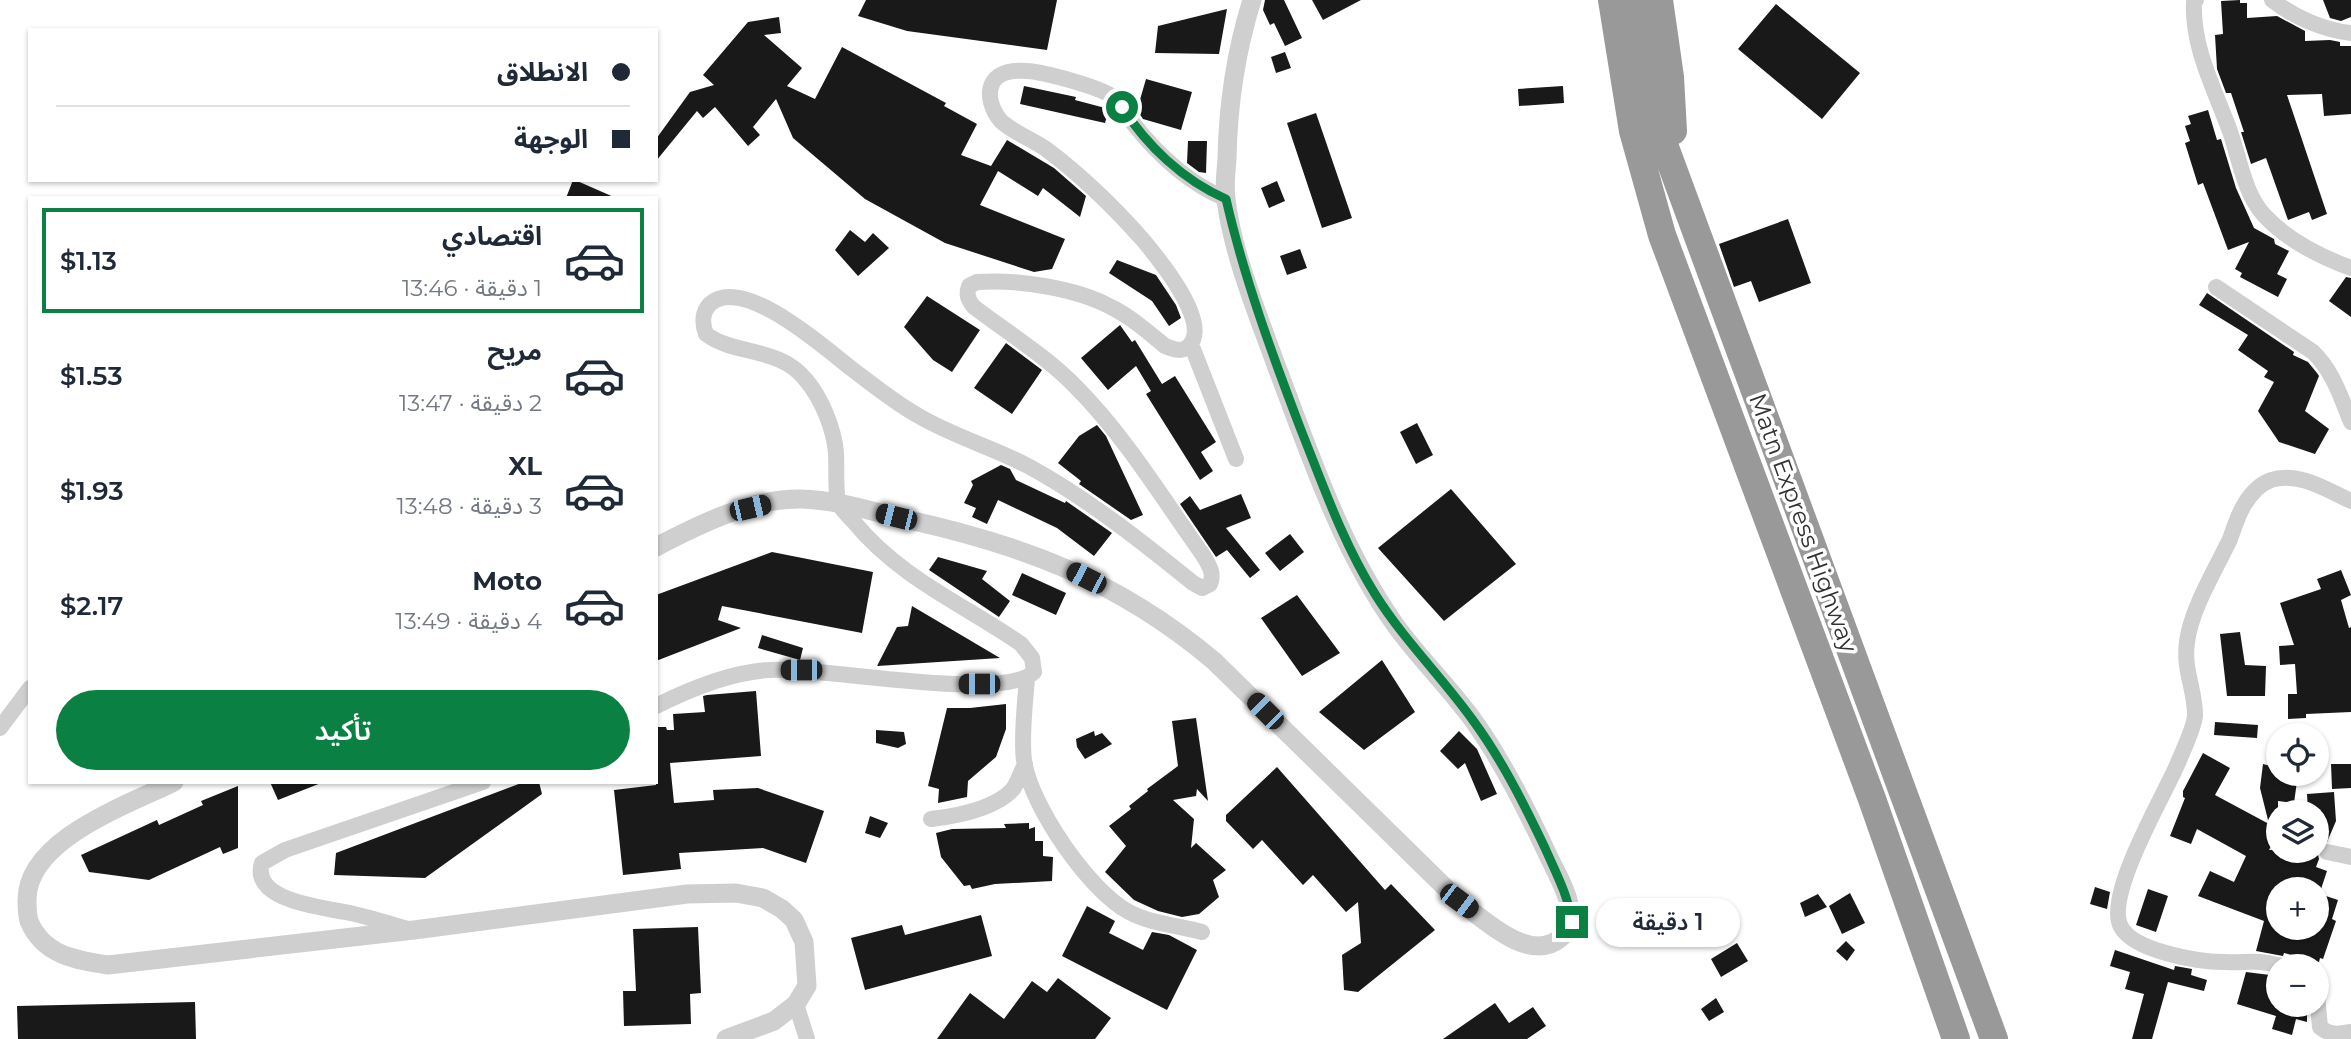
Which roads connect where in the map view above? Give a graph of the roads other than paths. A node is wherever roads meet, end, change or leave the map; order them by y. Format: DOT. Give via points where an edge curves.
graph roads {
  1 [pos="1252,0"];
  2 [pos="1612,0"];
  3 [pos="1636,0"];
  4 [pos="1659,0"];
  5 [pos="2196,0"];
  6 [pos="2272,0"];
  7 [pos="2351,33"];
  8 [pos="1676,179"];
  9 [pos="1226,199"];
  10 [pos="2351,268"];
  11 [pos="2216,287"];
  12 [pos="1191,344"];
  13 [pos="2351,422"];
  14 [pos="1236,459"];
  15 [pos="2351,501"];
  16 [pos="838,503"];
  17 [pos="658,546"];
  18 [pos="1027,679"];
  19 [pos="28,691"];
  20 [pos="658,705"];
  21 [pos="0,728"];
  22 [pos="1025,764"];
  23 [pos="170,784"];
  24 [pos="477,784"];
  25 [pos="931,819"];
  26 [pos="2329,852"];
  27 [pos="2351,857"];
  28 [pos="414,930"];
  29 [pos="1202,932"];
  30 [pos="2266,963"];
  31 [pos="796,1004"];
  32 [pos="2319,1017"];
  33 [pos="2351,1032"];
  34 [pos="726,1039"];
  35 [pos="807,1039"];
  36 [pos="1956,1039"];
  37 [pos="1994,1039"];
  1 -- 9 [label="street" via="1232,90"];
  2 -- 36 [label="highway, Matn Express Highway" via="1633,131 1662,235"];
  3 -- 8 [label="highway, Matn Express Highway" via="1648,80"];
  4 -- 8 [label="highway" via="1670,77"];
  5 -- 10 [label="street" via="2193,13 2202,57 2255,200 2264,215 2302,245"];
  6 -- 7 [label="street" via="2334,32"];
  8 -- 37 [label="highway, Matn Express Highway"];
  9 -- 12 [label="street" via="1196,184 1165,159 1115,97 1028,71 1012,71 994,79 993,109 1002,122 1044,148 1098,192 1162,262 1190,311"];
  9 -- 16 [label="street" via="1258,316 1352,553 1398,627 1492,748 1534,824 1568,900 1572,922 1556,942 1544,946 1517,942 1459,901 1178,631 1076,572 1020,550 962,531"];
  11 -- 13 [label="street" via="2323,361"];
  12 -- 14 [label="street"];
  12 -- 16 [label="street" via="1183,350 1164,346 1111,306 1064,291 988,281 977,282 967,291 974,307 1074,385 1104,417 1206,561 1212,580 1202,588 1051,479 918,416 784,318 745,299 713,302 704,315 706,334 768,354 806,379 830,426"];
  15 -- 30 [label="street" via="2283,477 2269,480 2244,505 2187,638 2185,664 2195,717 2138,843 2117,914 2121,926 2139,943 2197,960"];
  16 -- 17 [label="street" via="800,499 750,508 693,527"];
  16 -- 18 [label="street" via="894,564 1021,644 1034,665"];
  18 -- 20 [label="street" via="924,683 846,673 767,670 736,676"];
  18 -- 22 [label="street"];
  19 -- 21 [label="street"];
  22 -- 25 [label="street" via="1004,797 963,815"];
  22 -- 29 [label="street" via="1041,808 1072,855 1113,901 1153,921"];
  23 -- 28 [label="street" via="88,824 38,864 27,889 27,916 35,934 52,951 108,965"];
  24 -- 28 [label="street" via="285,850 262,863 262,881 277,894"];
  26 -- 27 [label="street"];
  28 -- 31 [label="street" via="687,894 736,893 763,898 794,920 804,942 807,986"];
  31 -- 34 [label="street" via="774,1021"];
  31 -- 35 [label="street"];
  32 -- 33 [label="street" via="2326,1032"];
}
